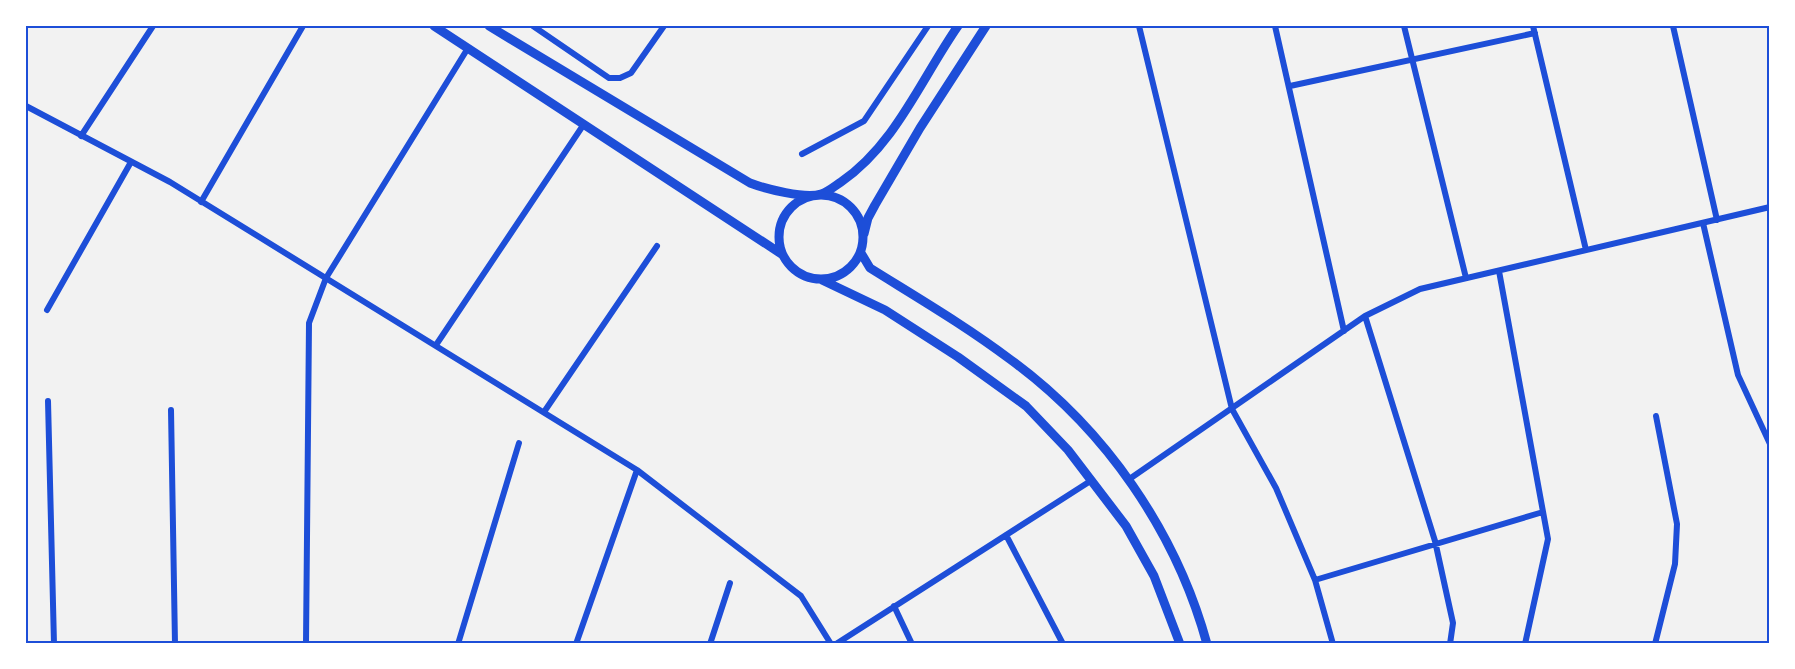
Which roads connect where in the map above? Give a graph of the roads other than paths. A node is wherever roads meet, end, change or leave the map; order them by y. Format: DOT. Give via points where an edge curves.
graph roads {
  1 [pos="153,26"];
  2 [pos="303,26"];
  3 [pos="434,26"];
  4 [pos="489,26"];
  5 [pos="533,26"];
  6 [pos="664,26"];
  7 [pos="928,26"];
  8 [pos="958,26"];
  9 [pos="986,26"];
  10 [pos="1139,26"];
  11 [pos="1275,26"];
  12 [pos="1404,26"];
  13 [pos="1533,26"];
  14 [pos="1673,26"];
  15 [pos="1535,33"];
  16 [pos="468,48"];
  17 [pos="1413,60"];
  18 [pos="1290,86"];
  19 [pos="26,106"];
  20 [pos="584,124"];
  21 [pos="81,136"];
  22 [pos="802,154"];
  23 [pos="131,162"];
  24 [pos="820,195"];
  25 [pos="201,202"];
  26 [pos="1770,207"];
  27 [pos="1717,220"];
  28 [pos="1703,223"];
  29 [pos="864,236"];
  30 [pos="657,246"];
  31 [pos="1586,250"];
  32 [pos="861,253"];
  33 [pos="783,255"];
  34 [pos="1498,271"];
  35 [pos="326,278"];
  36 [pos="1466,278"];
  37 [pos="822,280"];
  38 [pos="47,310"];
  39 [pos="1365,316"];
  40 [pos="1344,331"];
  41 [pos="436,345"];
  42 [pos="48,400"];
  43 [pos="1232,409"];
  44 [pos="171,410"];
  45 [pos="544,412"];
  46 [pos="1656,416"];
  47 [pos="519,442"];
  48 [pos="1770,444"];
  49 [pos="637,470"];
  50 [pos="1092,480"];
  51 [pos="1128,480"];
  52 [pos="1543,512"];
  53 [pos="1006,535"];
  54 [pos="1435,544"];
  55 [pos="1315,580"];
  56 [pos="729,584"];
  57 [pos="894,606"];
  58 [pos="54,644"];
  59 [pos="175,644"];
  60 [pos="306,644"];
  61 [pos="458,644"];
  62 [pos="576,644"];
  63 [pos="710,644"];
  64 [pos="831,644"];
  65 [pos="836,644"];
  66 [pos="912,644"];
  67 [pos="1063,644"];
  68 [pos="1180,644"];
  69 [pos="1207,644"];
  70 [pos="1333,644"];
  71 [pos="1450,644"];
  72 [pos="1525,644"];
  73 [pos="1655,644"];
  1 -- 21 [label="street"];
  2 -- 25 [label="street"];
  3 -- 16 [label="main road"];
  4 -- 24 [label="main road" via="750,183 778,192"];
  5 -- 6 [label="street" via="609,78 631,74"];
  7 -- 22 [label="street" via="864,122"];
  8 -- 24 [label="main road" via="902,117 878,148 857,171"];
  9 -- 29 [label="main road" via="875,205"];
  10 -- 43 [label="street"];
  11 -- 18 [label="street"];
  12 -- 17 [label="street"];
  13 -- 15 [label="street"];
  14 -- 27 [label="street"];
  15 -- 17 [label="street"];
  15 -- 31 [label="street"];
  16 -- 20 [label="main road"];
  16 -- 35 [label="street"];
  17 -- 18 [label="street"];
  17 -- 36 [label="street"];
  18 -- 40 [label="street"];
  19 -- 21 [label="street"];
  20 -- 33 [label="main road"];
  20 -- 41 [label="street"];
  21 -- 23 [label="street"];
  23 -- 25 [label="street"];
  23 -- 38 [label="street"];
  24 -- 29 [label="main road" via="837,198 850,206 860,219"];
  24 -- 33 [label="main road" via="804,199 782,221 779,238"];
  25 -- 35 [label="street"];
  26 -- 27 [label="street"];
  27 -- 28 [label="street"];
  28 -- 31 [label="street"];
  28 -- 48 [label="street" via="1738,375"];
  29 -- 32 [label="main road"];
  30 -- 45 [label="street"];
  31 -- 34 [label="street"];
  32 -- 37 [label="main road" via="839,276"];
  32 -- 51 [label="main road" via="870,268 968,328 1038,382 1083,424"];
  33 -- 37 [label="main road" via="805,276"];
  34 -- 36 [label="street"];
  34 -- 52 [label="street"];
  35 -- 41 [label="street"];
  35 -- 60 [label="street" via="309,323"];
  36 -- 39 [label="street" via="1420,289"];
  37 -- 50 [label="main road" via="885,310 1018,400"];
  39 -- 40 [label="street"];
  39 -- 54 [label="street"];
  40 -- 43 [label="street"];
  41 -- 45 [label="street"];
  42 -- 58 [label="street"];
  43 -- 51 [label="street"];
  43 -- 55 [label="street" via="1276,488"];
  44 -- 59 [label="street"];
  45 -- 49 [label="street"];
  46 -- 73 [label="street" via="1677,524 1675,564"];
  47 -- 61 [label="street"];
  49 -- 62 [label="street"];
  49 -- 64 [label="street" via="801,596"];
  50 -- 53 [label="street"];
  50 -- 68 [label="main road" via="1126,526 1154,576"];
  51 -- 69 [label="main road" via="1176,559 1198,610"];
  52 -- 54 [label="street"];
  52 -- 72 [label="street" via="1548,539"];
  53 -- 57 [label="street"];
  53 -- 67 [label="street"];
  54 -- 55 [label="street"];
  54 -- 71 [label="street" via="1454,623"];
  55 -- 70 [label="street"];
  56 -- 63 [label="street"];
  57 -- 65 [label="street"];
  57 -- 66 [label="street"];
}
